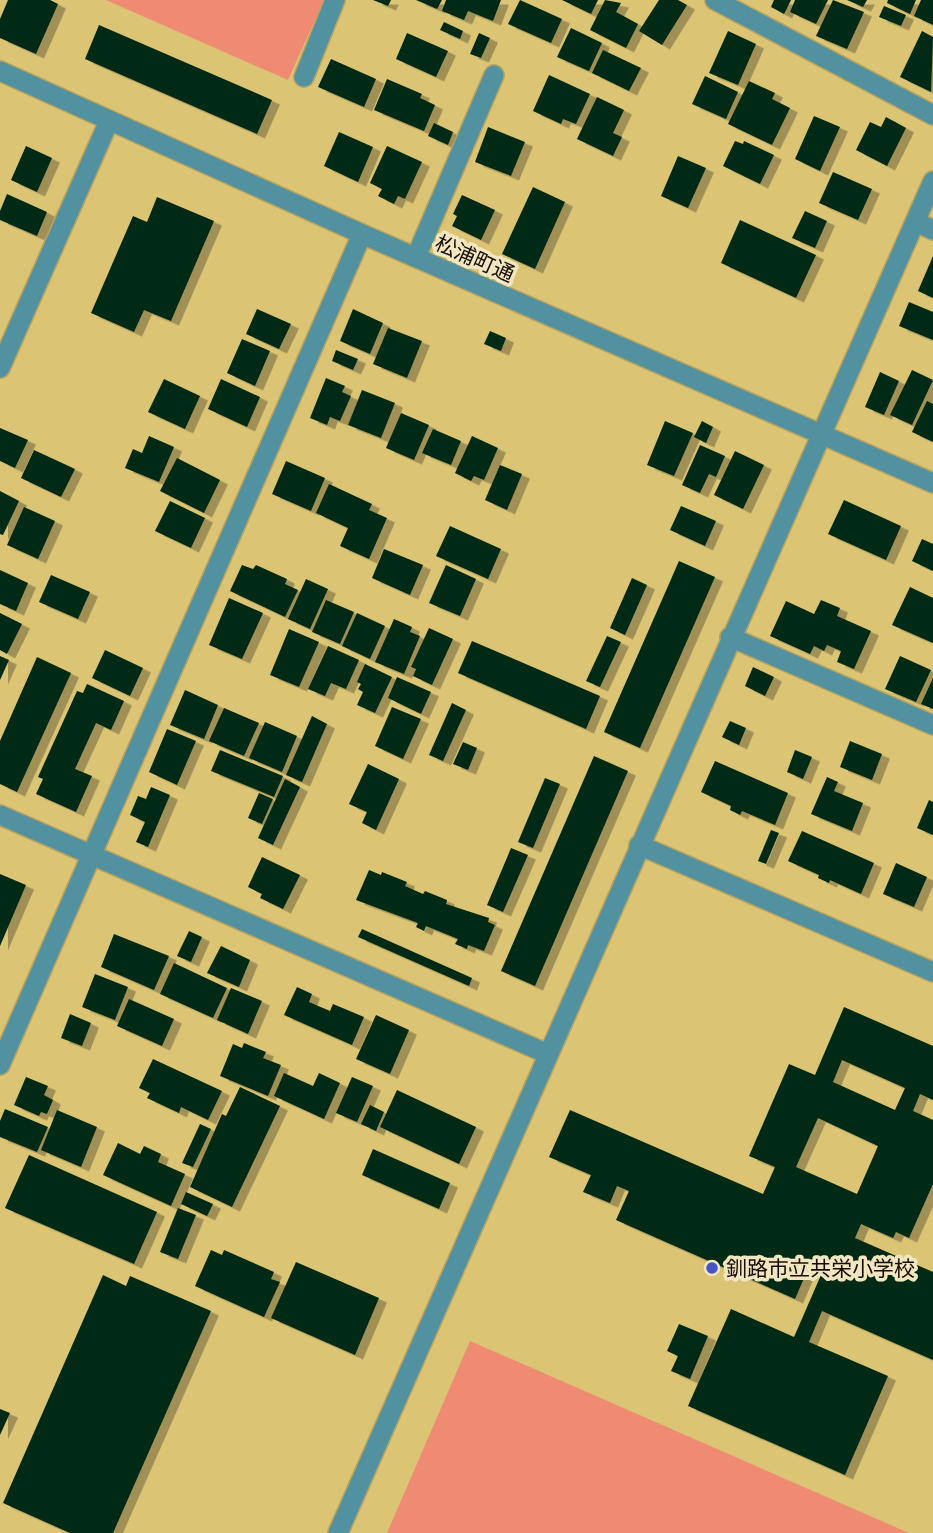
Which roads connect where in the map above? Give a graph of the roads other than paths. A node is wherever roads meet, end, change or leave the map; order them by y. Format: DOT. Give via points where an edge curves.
graph roads {
  1 [pos="335,0"];
  2 [pos="715,0"];
  3 [pos="0,71"];
  4 [pos="494,75"];
  5 [pos="304,77"];
  6 [pos="933,115"];
  7 [pos="109,121"];
  8 [pos="933,181"];
  9 [pos="924,226"];
  10 [pos="362,234"];
  11 [pos="416,257"];
  12 [pos="0,368"];
  13 [pos="820,433"];
  14 [pos="933,483"];
  15 [pos="730,636"];
  16 [pos="933,725"];
  17 [pos="0,815"];
  18 [pos="639,845"];
  19 [pos="91,856"];
  20 [pos="933,972"];
  21 [pos="548,1054"];
  22 [pos="0,1065"];
  23 [pos="338,1533"];
  1 -- 5 [label="street"];
  2 -- 6 [label="street"];
  3 -- 7 [label="street, 松浦町通"];
  4 -- 11 [label="street"];
  7 -- 10 [label="street, 松浦町通"];
  7 -- 12 [label="street"];
  8 -- 9 [label="street"];
  9 -- 13 [label="street"];
  10 -- 11 [label="street, 松浦町通"];
  10 -- 19 [label="street"];
  11 -- 13 [label="street, 松浦町通"];
  13 -- 14 [label="street, 松浦町通"];
  13 -- 15 [label="street"];
  15 -- 16 [label="street"];
  15 -- 18 [label="street"];
  17 -- 19 [label="street"];
  18 -- 20 [label="street"];
  18 -- 21 [label="street"];
  19 -- 21 [label="street"];
  19 -- 22 [label="street"];
  21 -- 23 [label="street"];
}
